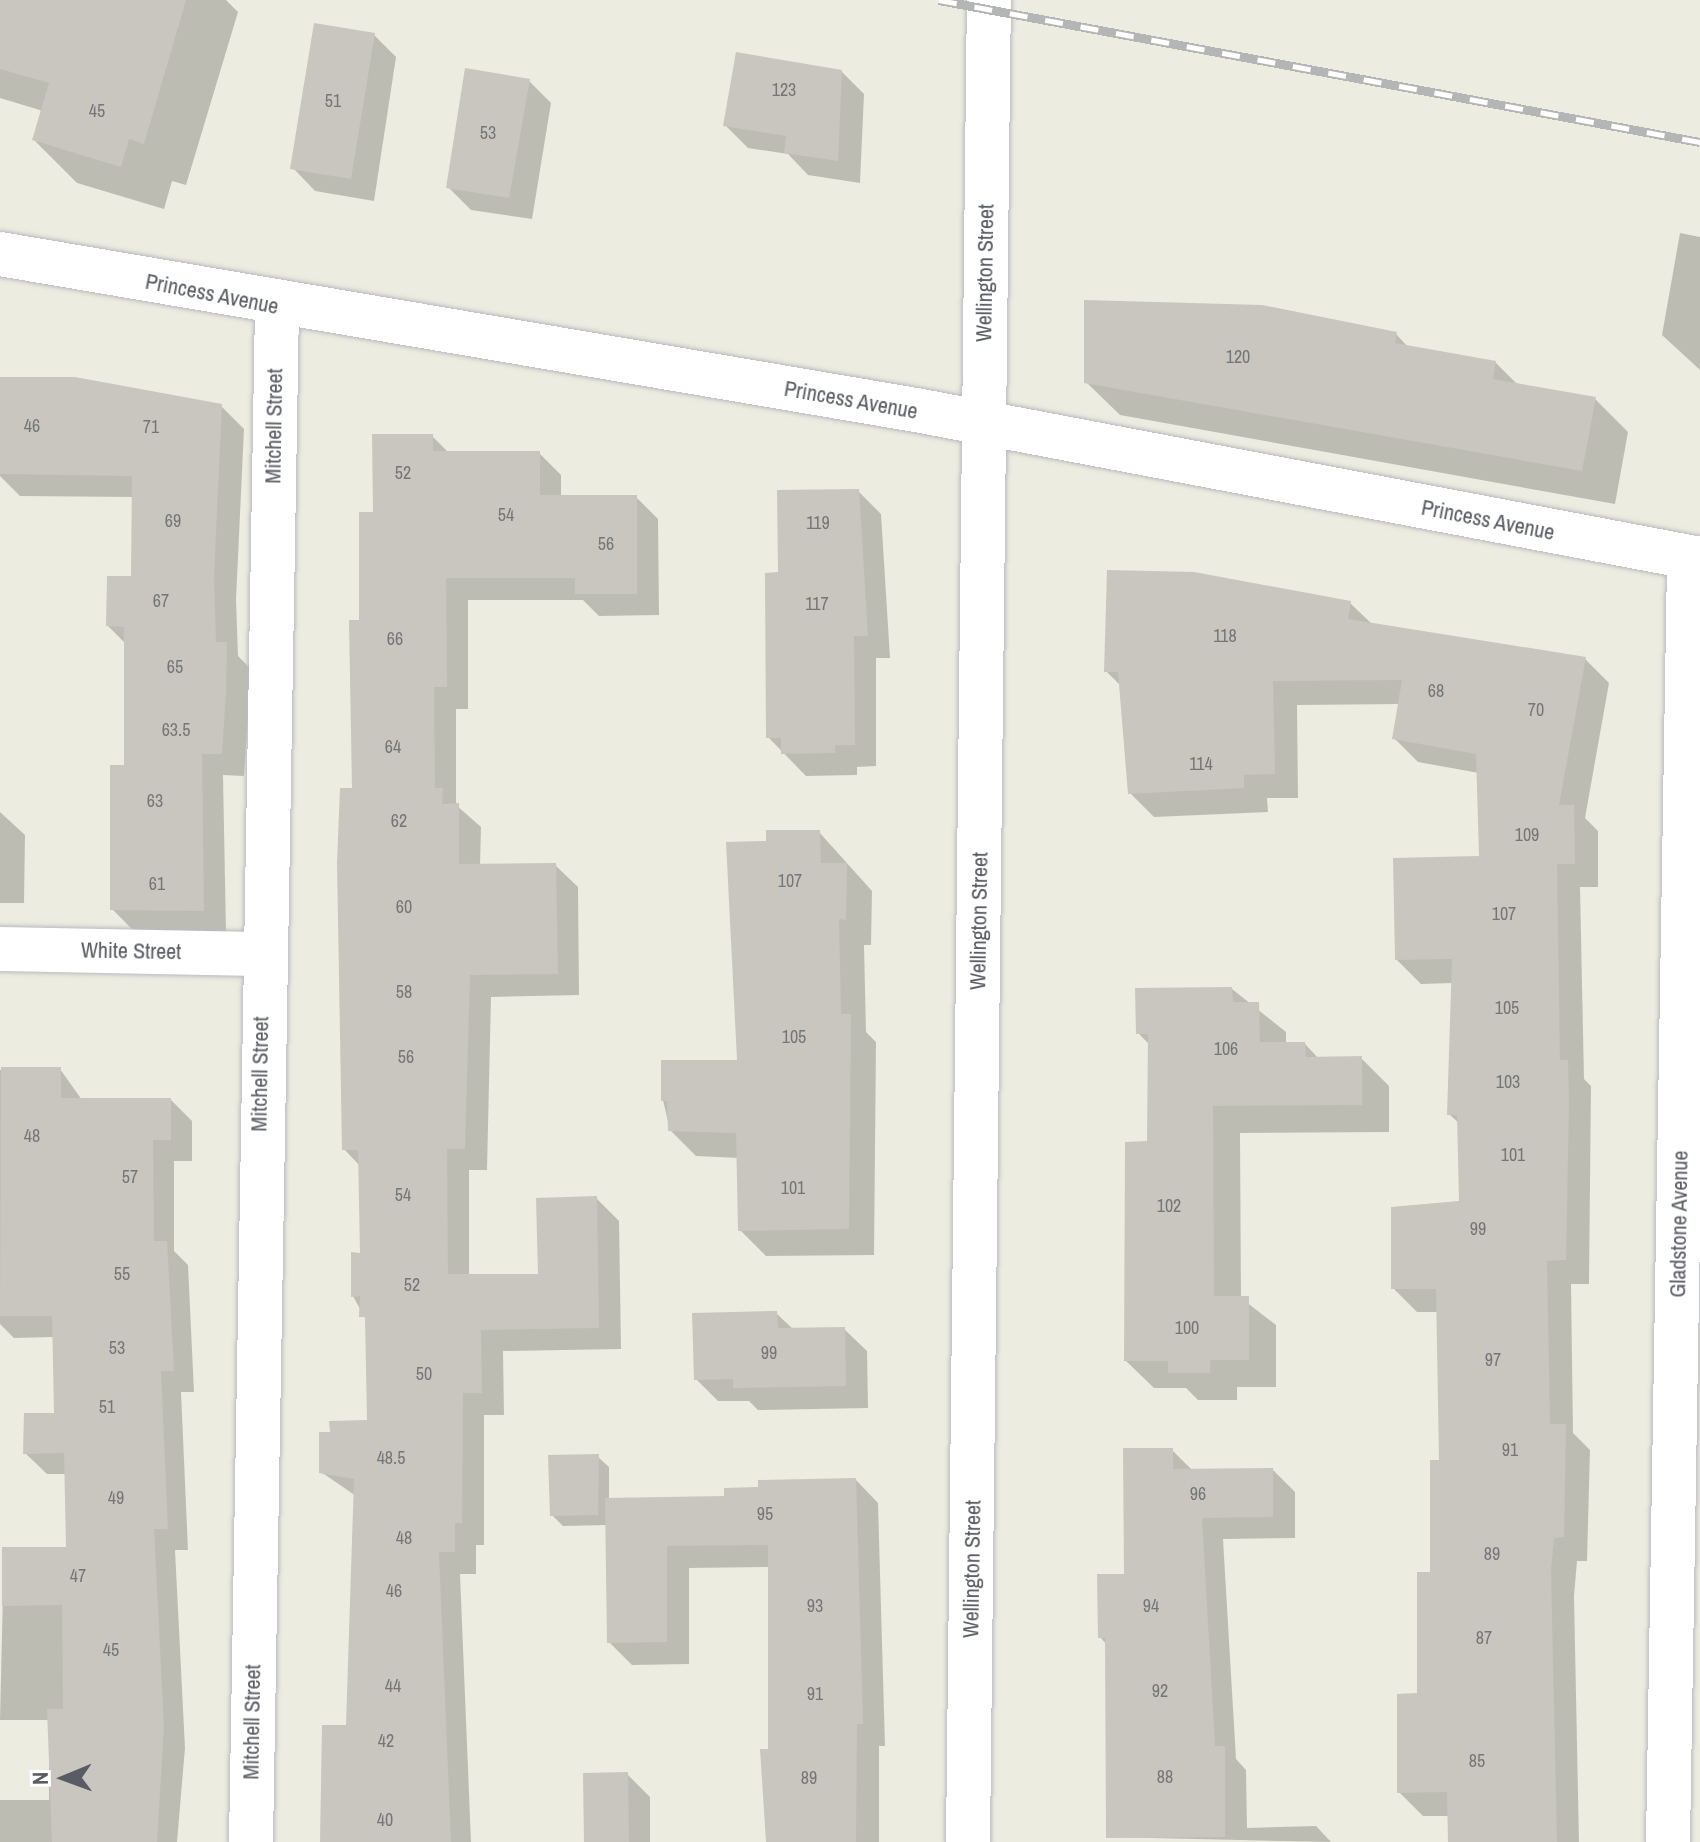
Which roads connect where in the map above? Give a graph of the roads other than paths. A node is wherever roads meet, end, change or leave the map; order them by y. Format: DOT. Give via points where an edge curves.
graph roads {
  1 [pos="989,0"];
  2 [pos="0,254"];
  3 [pos="277,306"];
  4 [pos="982,426"];
  5 [pos="1695,558"];
  6 [pos="0,949"];
  7 [pos="261,954"];
  8 [pos="251,1842"];
  9 [pos="968,1842"];
  10 [pos="1668,1842"];
  1 -- 4 [label="street, Wellington Street"];
  2 -- 3 [label="street, Princess Avenue"];
  3 -- 4 [label="street, Princess Avenue"];
  3 -- 7 [label="street, Mitchell Street"];
  4 -- 5 [label="street, Princess Avenue"];
  4 -- 9 [label="street, Wellington Street"];
  5 -- 10 [label="street, Gladstone Avenue"];
  6 -- 7 [label="street, White Street"];
  7 -- 8 [label="street, Mitchell Street"];
}
